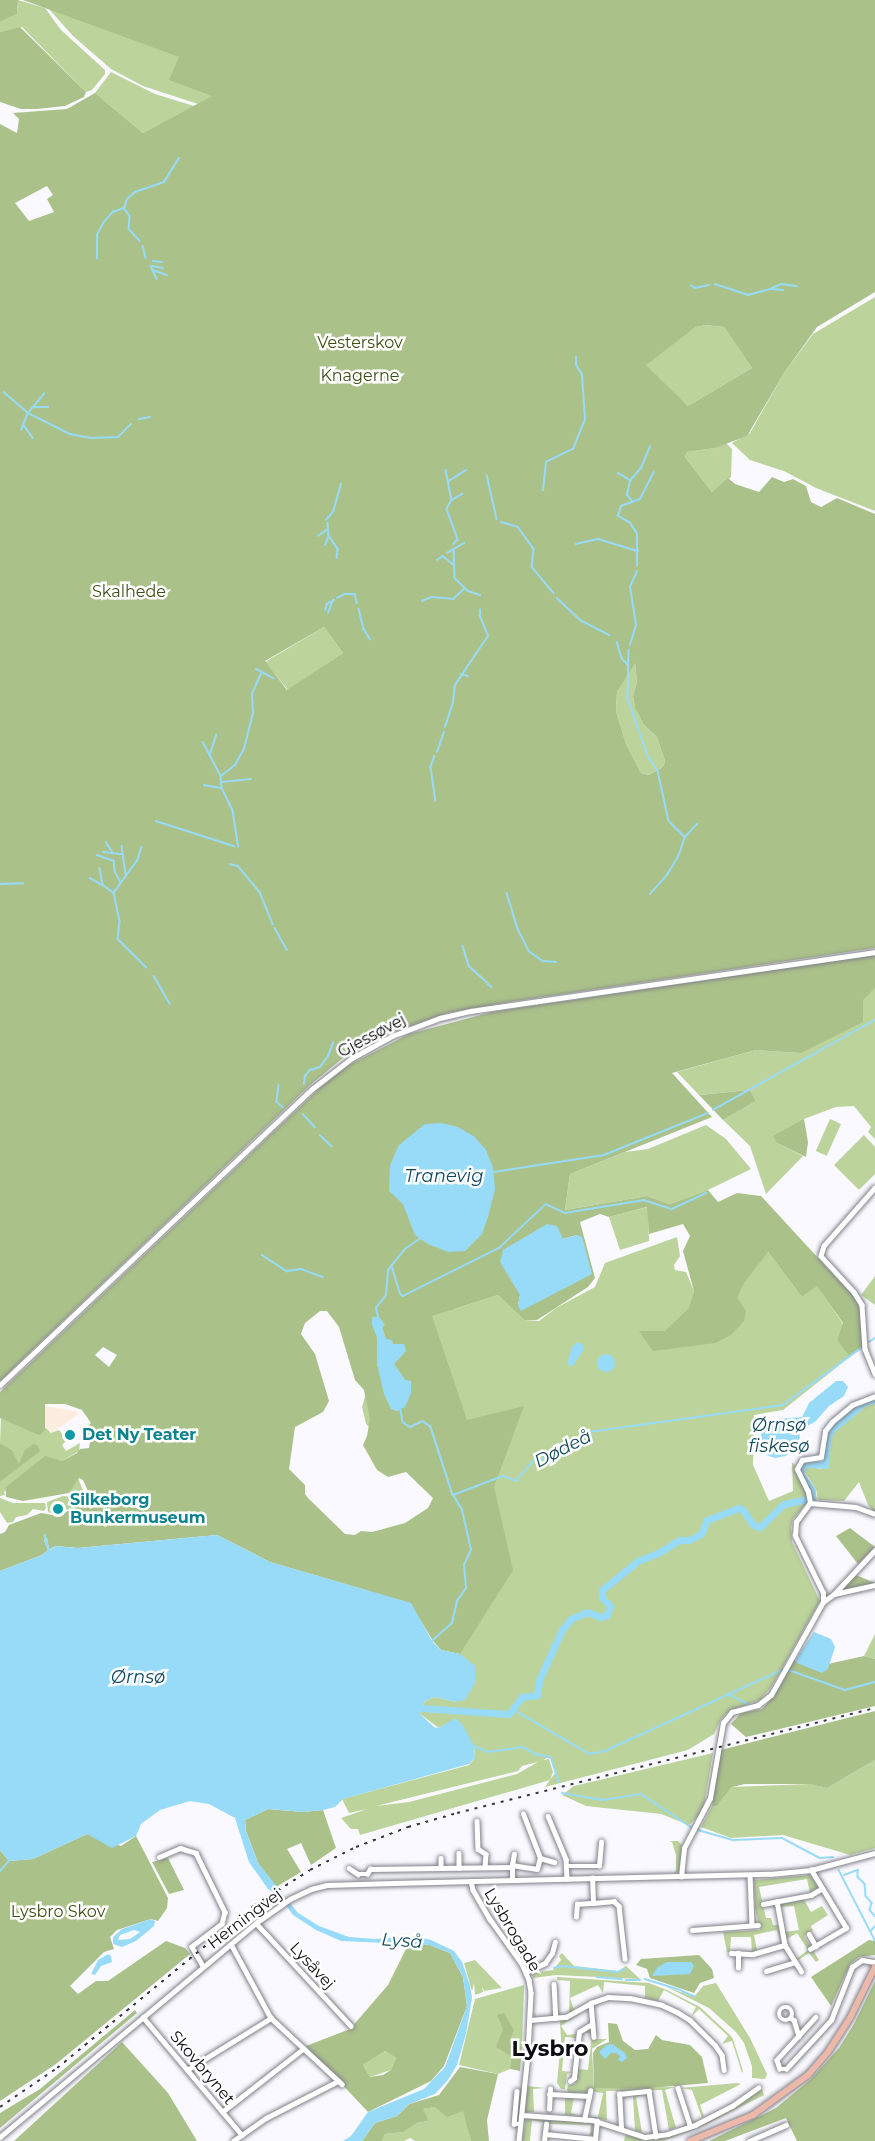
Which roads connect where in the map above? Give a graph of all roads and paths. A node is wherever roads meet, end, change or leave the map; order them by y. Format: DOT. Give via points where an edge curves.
graph roads {
  1 [pos="875,951"];
  2 [pos="875,1188"];
  3 [pos="875,1374"];
  4 [pos="0,1385"];
  5 [pos="875,1396"];
  6 [pos="810,1503"];
  7 [pos="875,1514"];
  8 [pos="875,1550"];
  9 [pos="875,1585"];
  10 [pos="834,1594"];
  11 [pos="824,1602"];
  12 [pos="523,1814"];
  13 [pos="548,1816"];
  14 [pos="477,1821"];
  15 [pos="601,1842"];
  16 [pos="459,1853"];
  17 [pos="875,1853"];
  18 [pos="514,1854"];
  19 [pos="159,1857"];
  20 [pos="441,1858"];
  21 [pos="540,1858"];
  22 [pos="554,1862"];
  23 [pos="512,1866"];
  24 [pos="567,1866"];
  25 [pos="485,1867"];
  26 [pos="349,1868"];
  27 [pos="441,1868"];
  28 [pos="459,1868"];
  29 [pos="406,1869"];
  30 [pos="811,1870"];
  31 [pos="750,1875"];
  32 [pos="681,1877"];
  33 [pos="592,1878"];
  34 [pos="567,1879"];
  35 [pos="512,1880"];
  36 [pos="471,1881"];
  37 [pos="406,1882"];
  38 [pos="821,1889"];
  39 [pos="777,1901"];
  40 [pos="593,1903"];
  41 [pos="763,1904"];
  42 [pos="576,1917"];
  43 [pos="256,1923"];
  44 [pos="692,1929"];
  45 [pos="809,1934"];
  46 [pos="555,1942"];
  47 [pos="231,1944"];
  48 [pos="785,1944"];
  49 [pos="816,1946"];
  50 [pos="810,1950"];
  51 [pos="731,1953"];
  52 [pos="738,1953"];
  53 [pos="625,1959"];
  54 [pos="795,1962"];
  55 [pos="875,1962"];
  56 [pos="203,1966"];
  57 [pos="875,1967"];
  58 [pos="738,1968"];
  59 [pos="766,1971"];
  60 [pos="801,1971"];
  61 [pos="526,1972"];
  62 [pos="554,1984"];
  63 [pos="591,2003"];
  64 [pos="143,2017"];
  65 [pos="816,2017"];
  66 [pos="271,2018"];
  67 [pos="556,2018"];
  68 [pos="791,2019"];
  69 [pos="530,2020"];
  70 [pos="592,2024"];
  71 [pos="351,2026"];
  72 [pos="799,2036"];
  73 [pos="594,2037"];
  74 [pos="303,2049"];
  75 [pos="187,2070"];
  76 [pos="724,2070"];
  77 [pos="570,2081"];
  78 [pos="758,2088"];
  79 [pos="518,2091"];
  80 [pos="688,2091"];
  81 [pos="517,2099"];
  82 [pos="523,2100"];
  83 [pos="549,2109"];
  84 [pos="222,2112"];
  85 [pos="522,2115"];
  86 [pos="584,2120"];
  87 [pos="597,2121"];
  88 [pos="520,2124"];
  89 [pos="546,2124"];
  90 [pos="786,2125"];
  91 [pos="690,2126"];
  92 [pos="621,2128"];
  93 [pos="545,2134"];
  94 [pos="242,2135"];
  95 [pos="656,2136"];
  96 [pos="0,2138"];
  97 [pos="233,2141"];
  98 [pos="519,2141"];
  99 [pos="544,2141"];
  100 [pos="690,2141"];
  101 [pos="749,2141"];
  1 -- 4 [label="street, Gjessøvej" via="471,1011 392,1036 352,1058 312,1089"];
  2 -- 3 [label="street" via="824,1246 821,1256 862,1305 865,1349"];
  5 -- 6 [label="street" via="852,1405 832,1422 825,1431 819,1460 806,1459 800,1463 797,1474"];
  6 -- 7 [label="street" via="856,1506"];
  6 -- 11 [label="street" via="796,1522 795,1536"];
  8 -- 10 [label="street"];
  9 -- 10 [label="street"];
  10 -- 11 [label="street"];
  11 -- 32 [label="street" via="771,1695 758,1705 732,1712 723,1723 710,1798 686,1841"];
  12 -- 21 [label="street"];
  13 -- 24 [label="street"];
  14 -- 25 [label="street" via="477,1850 486,1854"];
  15 -- 24 [label="street" via="599,1866"];
  16 -- 28 [label="street"];
  17 -- 30 [label="street, Herningvej"];
  18 -- 23 [label="street"];
  19 -- 56 [label="street" via="180,1848 196,1853 225,1912 222,1924 192,1947"];
  20 -- 27 [label="street"];
  21 -- 22 [label="street"];
  21 -- 23 [label="street" via="537,1869"];
  23 -- 25 [label="street"];
  23 -- 35 [label="street"];
  24 -- 34 [label="street"];
  25 -- 28 [label="street"];
  26 -- 29 [label="street" via="358,1874 367,1874 370,1869"];
  27 -- 28 [label="street"];
  27 -- 29 [label="street"];
  29 -- 37 [label="street"];
  30 -- 31 [label="street, Herningvej"];
  30 -- 38 [label="street"];
  31 -- 32 [label="street, Herningvej"];
  31 -- 44 [label="street" via="755,1925"];
  32 -- 33 [label="street, Herningvej"];
  33 -- 34 [label="street, Herningvej"];
  33 -- 40 [label="street"];
  34 -- 35 [label="street, Herningvej"];
  35 -- 36 [label="street, Herningvej"];
  36 -- 37 [label="street, Herningvej"];
  36 -- 61 [label="street, Lysbrogade" via="490,1919"];
  37 -- 43 [label="street, Herningvej" via="311,1888"];
  38 -- 39 [label="street" via="811,1895"];
  38 -- 49 [label="street" via="846,1928"];
  39 -- 41 [label="street"];
  39 -- 48 [label="street"];
  40 -- 42 [label="street" via="577,1904"];
  40 -- 53 [label="street" via="614,1901 620,1906"];
  43 -- 47 [label="street, Herningvej"];
  43 -- 71 [label="street, Lysåvej"];
  45 -- 49 [label="street"];
  46 -- 61 [label="street" via="545,1962"];
  47 -- 56 [label="street, Herningvej"];
  47 -- 66 [label="street"];
  48 -- 52 [label="street" via="753,1954"];
  48 -- 54 [label="street"];
  49 -- 50 [label="street"];
  51 -- 52 [label="street"];
  52 -- 58 [label="street"];
  54 -- 59 [label="street"];
  54 -- 60 [label="street"];
  55 -- 72 [label="street" via="862,1960 852,1967 831,2020 786,2069 780,2069 777,2060"];
  56 -- 64 [label="street, Herningvej"];
  57 -- 100 [label="main road" via="850,2018 808,2075 753,2115"];
  61 -- 69 [label="street, Lysbrogade" via="531,1993"];
  62 -- 67 [label="street"];
  63 -- 67 [label="street" via="566,2018"];
  63 -- 70 [label="street"];
  63 -- 76 [label="street" via="608,1997 630,1998 677,2012 716,2045"];
  64 -- 75 [label="street, Skovbrynet"];
  64 -- 96 [label="street, Herningvej"];
  65 -- 72 [label="street"];
  66 -- 74 [label="street"];
  66 -- 75 [label="street"];
  67 -- 69 [label="street"];
  68 -- 72 [label="street"];
  69 -- 82 [label="street, Lysbrogade"];
  70 -- 73 [label="street"];
  70 -- 77 [label="street" via="579,2032 574,2078"];
  74 -- 84 [label="street"];
  74 -- 94 [label="street" via="340,2083 266,2118"];
  75 -- 84 [label="street, Skovbrynet"];
  78 -- 91 [label="street" via="732,2106"];
  79 -- 81 [label="street, Lysbrogade"];
  80 -- 91 [label="street" via="679,2091"];
  81 -- 82 [label="street"];
  81 -- 88 [label="street, Lysbrogade" via="514,2124"];
  82 -- 85 [label="street, Lysbrogade"];
  83 -- 86 [label="street" via="550,2092 589,2094"];
  84 -- 94 [label="street, Skovbrynet"];
  85 -- 86 [label="street"];
  85 -- 88 [label="street, Lysbrogade"];
  86 -- 87 [label="street"];
  87 -- 92 [label="street"];
  87 -- 93 [label="street" via="595,2139"];
  88 -- 98 [label="street, Lysbrogade"];
  89 -- 93 [label="street"];
  90 -- 101 [label="street"];
  91 -- 95 [label="street"];
  92 -- 95 [label="street" via="645,2137"];
  92 -- 95 [label="street" via="619,2094 650,2091"];
  93 -- 99 [label="street"];
  94 -- 97 [label="street"];
}
